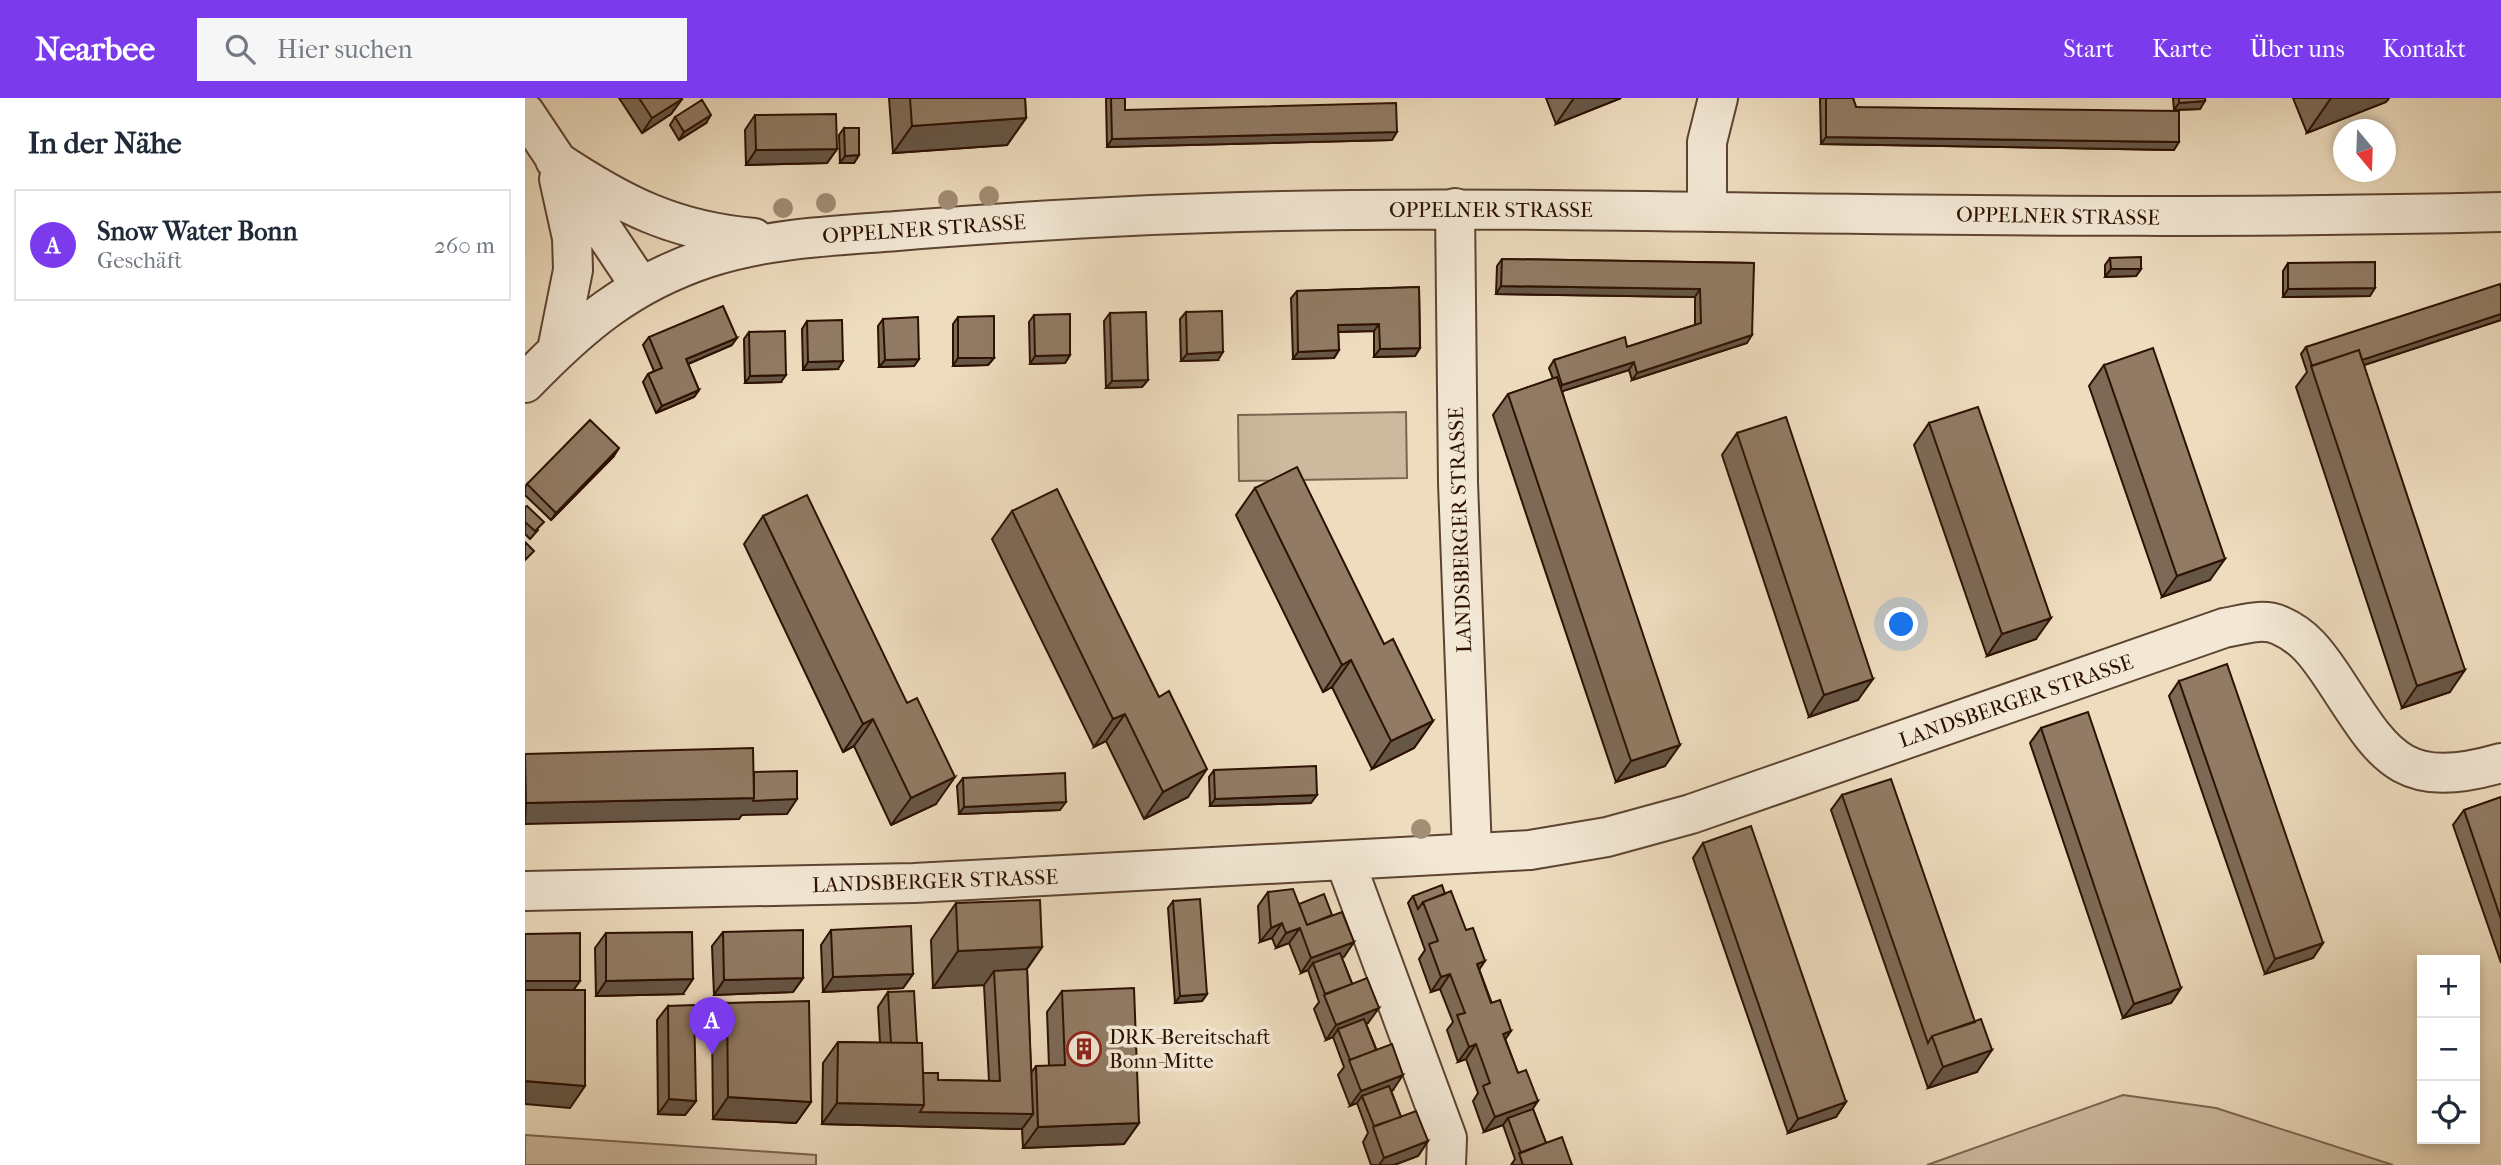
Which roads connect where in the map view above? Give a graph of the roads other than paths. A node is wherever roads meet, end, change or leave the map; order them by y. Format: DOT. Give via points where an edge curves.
graph roads {
  1 [pos="1718,98"];
  2 [pos="525,113"];
  3 [pos="555,160"];
  4 [pos="1455,208"];
  5 [pos="1707,212"];
  6 [pos="2501,212"];
  7 [pos="784,240"];
  8 [pos="641,286"];
  9 [pos="558,349"];
  10 [pos="525,383"];
  11 [pos="2501,763"];
  12 [pos="1472,852"];
  13 [pos="1345,861"];
  14 [pos="525,891"];
  15 [pos="1447,1165"];
  1 -- 5 [label="street" via="1707,142"];
  2 -- 3 [label="street"];
  3 -- 7 [label="street" via="610,197 709,234"];
  3 -- 8 [label="street"];
  3 -- 9 [label="street" via="572,238 573,270"];
  4 -- 5 [label="street, OPPELNER STRASSE"];
  4 -- 7 [label="street, OPPELNER STRASSE" via="1033,220"];
  4 -- 12 [label="street, LANDSBERGER STRASSE" via="1458,483"];
  5 -- 6 [label="street, OPPELNER STRASSE" via="2148,217"];
  7 -- 8 [label="street, OPPELNER STRASSE" via="708,258"];
  8 -- 9 [label="street, OPPELNER STRASSE" via="591,319"];
  9 -- 10 [label="street, OPPELNER STRASSE"];
  11 -- 12 [label="street, LANDSBERGER STRASSE" via="2464,774 2437,775 2411,769 2387,755 2313,647 2280,625 2257,621 2224,628 1691,814 1589,841"];
  12 -- 13 [label="street, LANDSBERGER STRASSE"];
  13 -- 14 [label="street, LANDSBERGER STRASSE" via="844,886"];
  13 -- 15 [label="street" via="1447,1138"];
}
